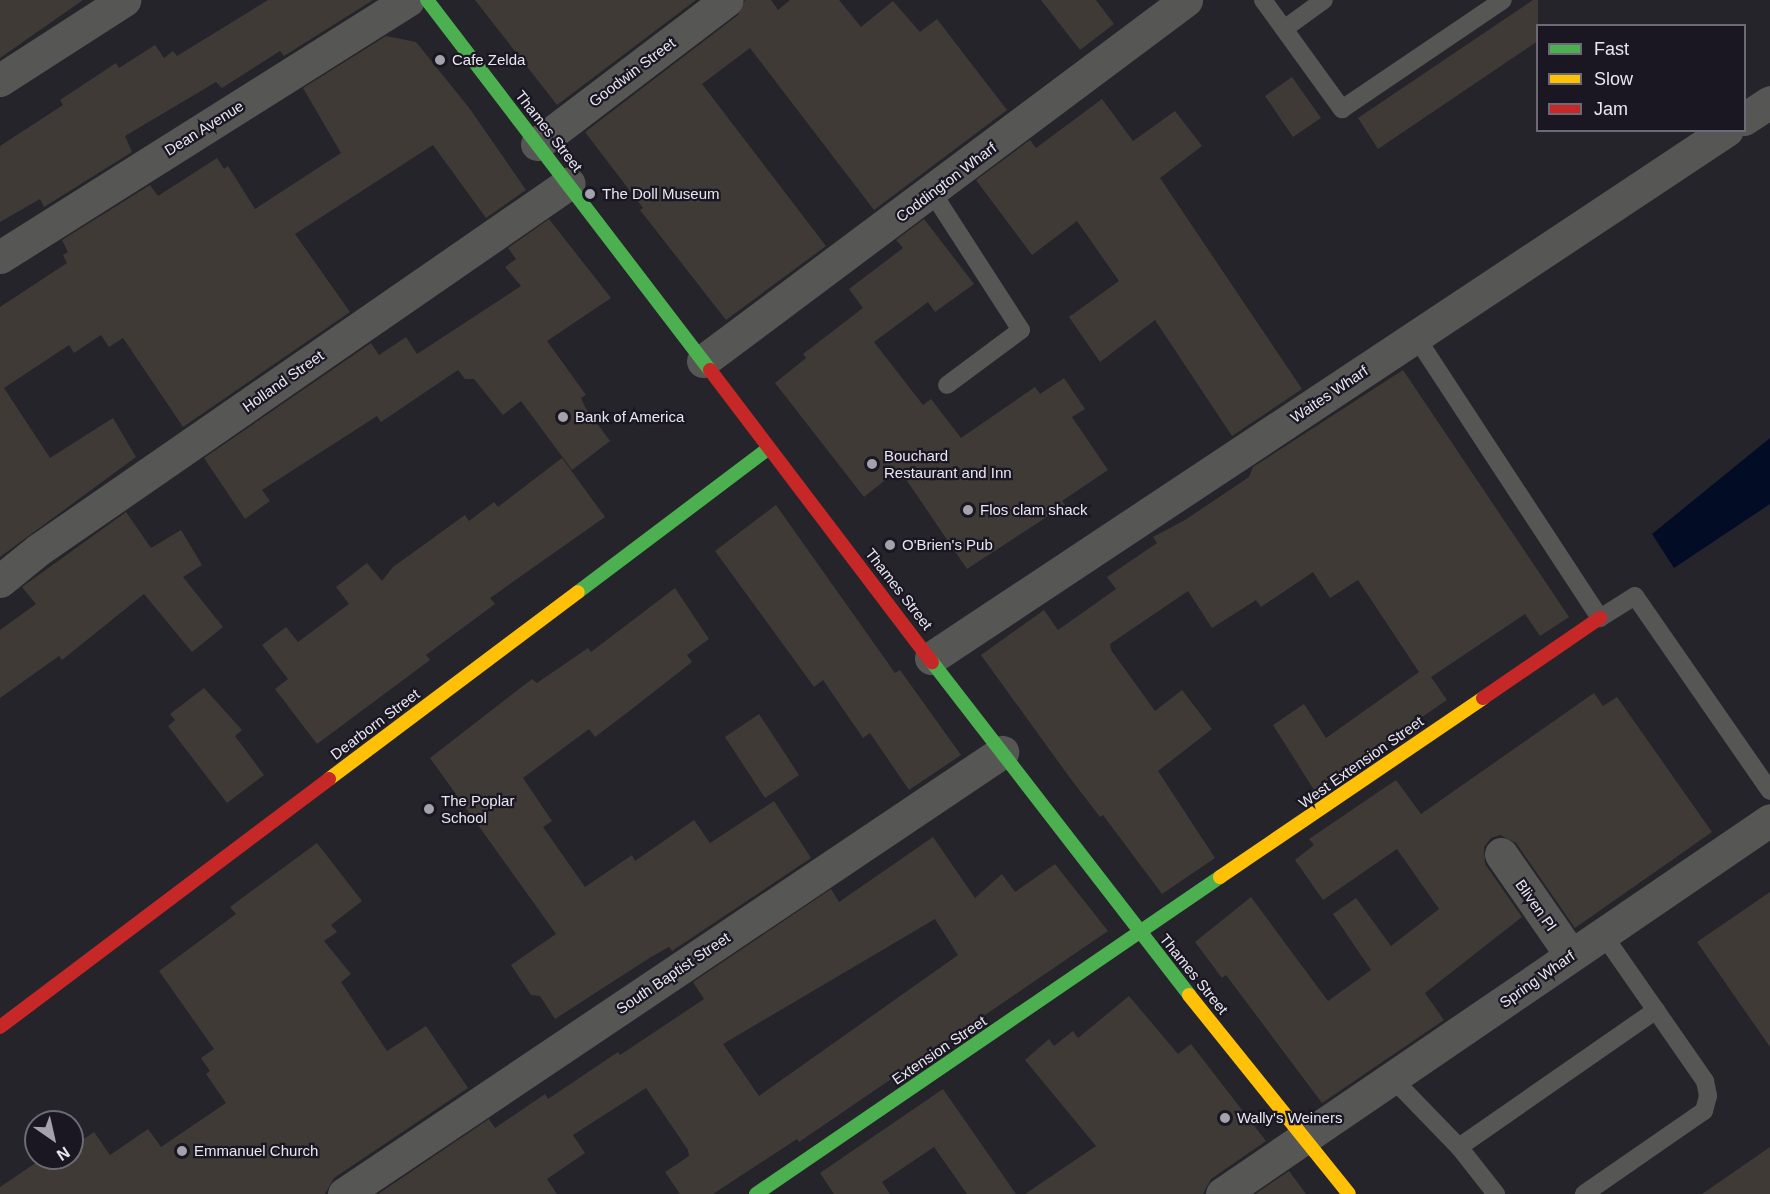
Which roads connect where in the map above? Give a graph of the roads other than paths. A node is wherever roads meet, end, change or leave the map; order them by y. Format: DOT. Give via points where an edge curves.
graph roads {
  1 [pos="124,0"];
  2 [pos="408,0"];
  3 [pos="427,0"];
  4 [pos="727,0"];
  5 [pos="1186,0"];
  6 [pos="1263,0"];
  7 [pos="1324,0"];
  8 [pos="1503,0"];
  9 [pos="1284,29"];
  10 [pos="0,80"];
  11 [pos="1770,102"];
  12 [pos="1746,118"];
  13 [pos="1724,132"];
  14 [pos="537,144"];
  15 [pos="568,183"];
  16 [pos="932,192"];
  17 [pos="0,257"];
  18 [pos="1416,337"];
  19 [pos="704,361"];
  20 [pos="947,385"];
  21 [pos="769,448"];
  22 [pos="0,581"];
  23 [pos="1600,618"];
  24 [pos="931,658"];
  25 [pos="1002,752"];
  26 [pos="1770,791"];
  27 [pos="1770,820"];
  28 [pos="1501,854"];
  29 [pos="1140,934"];
  30 [pos="1603,934"];
  31 [pos="1571,955"];
  32 [pos="1656,1010"];
  33 [pos="0,1027"];
  34 [pos="1393,1079"];
  35 [pos="1304,1136"];
  36 [pos="1459,1148"];
  37 [pos="344,1194"];
  38 [pos="756,1194"];
  39 [pos="1222,1194"];
  40 [pos="1349,1194"];
  41 [pos="1496,1194"];
  42 [pos="1584,1194"];
  1 -- 10 [label="street"];
  2 -- 17 [label="street, Dean Avenue"];
  3 -- 14 [label="street, Thames Street"];
  4 -- 14 [label="street, Goodwin Street"];
  5 -- 16 [label="street, Coddington Wharf"];
  6 -- 9 [label="lane"];
  7 -- 9 [label="lane"];
  8 -- 9 [label="lane" via="1342,109"];
  11 -- 12 [label="street"];
  13 -- 18 [label="street, Waites Wharf"];
  14 -- 15 [label="street, Thames Street"];
  15 -- 19 [label="street, Thames Street"];
  15 -- 22 [label="street, Holland Street" via="38,550"];
  16 -- 19 [label="street, Coddington Wharf"];
  16 -- 20 [label="lane" via="1021,330"];
  18 -- 23 [label="lane"];
  18 -- 24 [label="street, Waites Wharf"];
  19 -- 21 [label="street, Thames Street"];
  21 -- 24 [label="street, Thames Street"];
  21 -- 33 [label="street, Dearborn Street"];
  23 -- 26 [label="lane" via="1635,596"];
  23 -- 29 [label="street, West Extension Street"];
  24 -- 25 [label="street, Thames Street"];
  25 -- 29 [label="street, Thames Street"];
  25 -- 37 [label="street, South Baptist Street"];
  27 -- 30 [label="street, Spring Wharf"];
  28 -- 31 [label="street, Bliven Pl"];
  29 -- 35 [label="street, Thames Street"];
  29 -- 38 [label="street, Extension Street"];
  30 -- 31 [label="street, Spring Wharf"];
  30 -- 32 [label="lane"];
  31 -- 34 [label="street, Spring Wharf"];
  32 -- 36 [label="lane"];
  32 -- 42 [label="lane" via="1705,1081 1708,1096 1704,1111"];
  34 -- 35 [label="street, Spring Wharf"];
  34 -- 36 [label="lane"];
  35 -- 39 [label="street, Spring Wharf"];
  35 -- 40 [label="street, Thames Street"];
  36 -- 41 [label="lane"];
}
